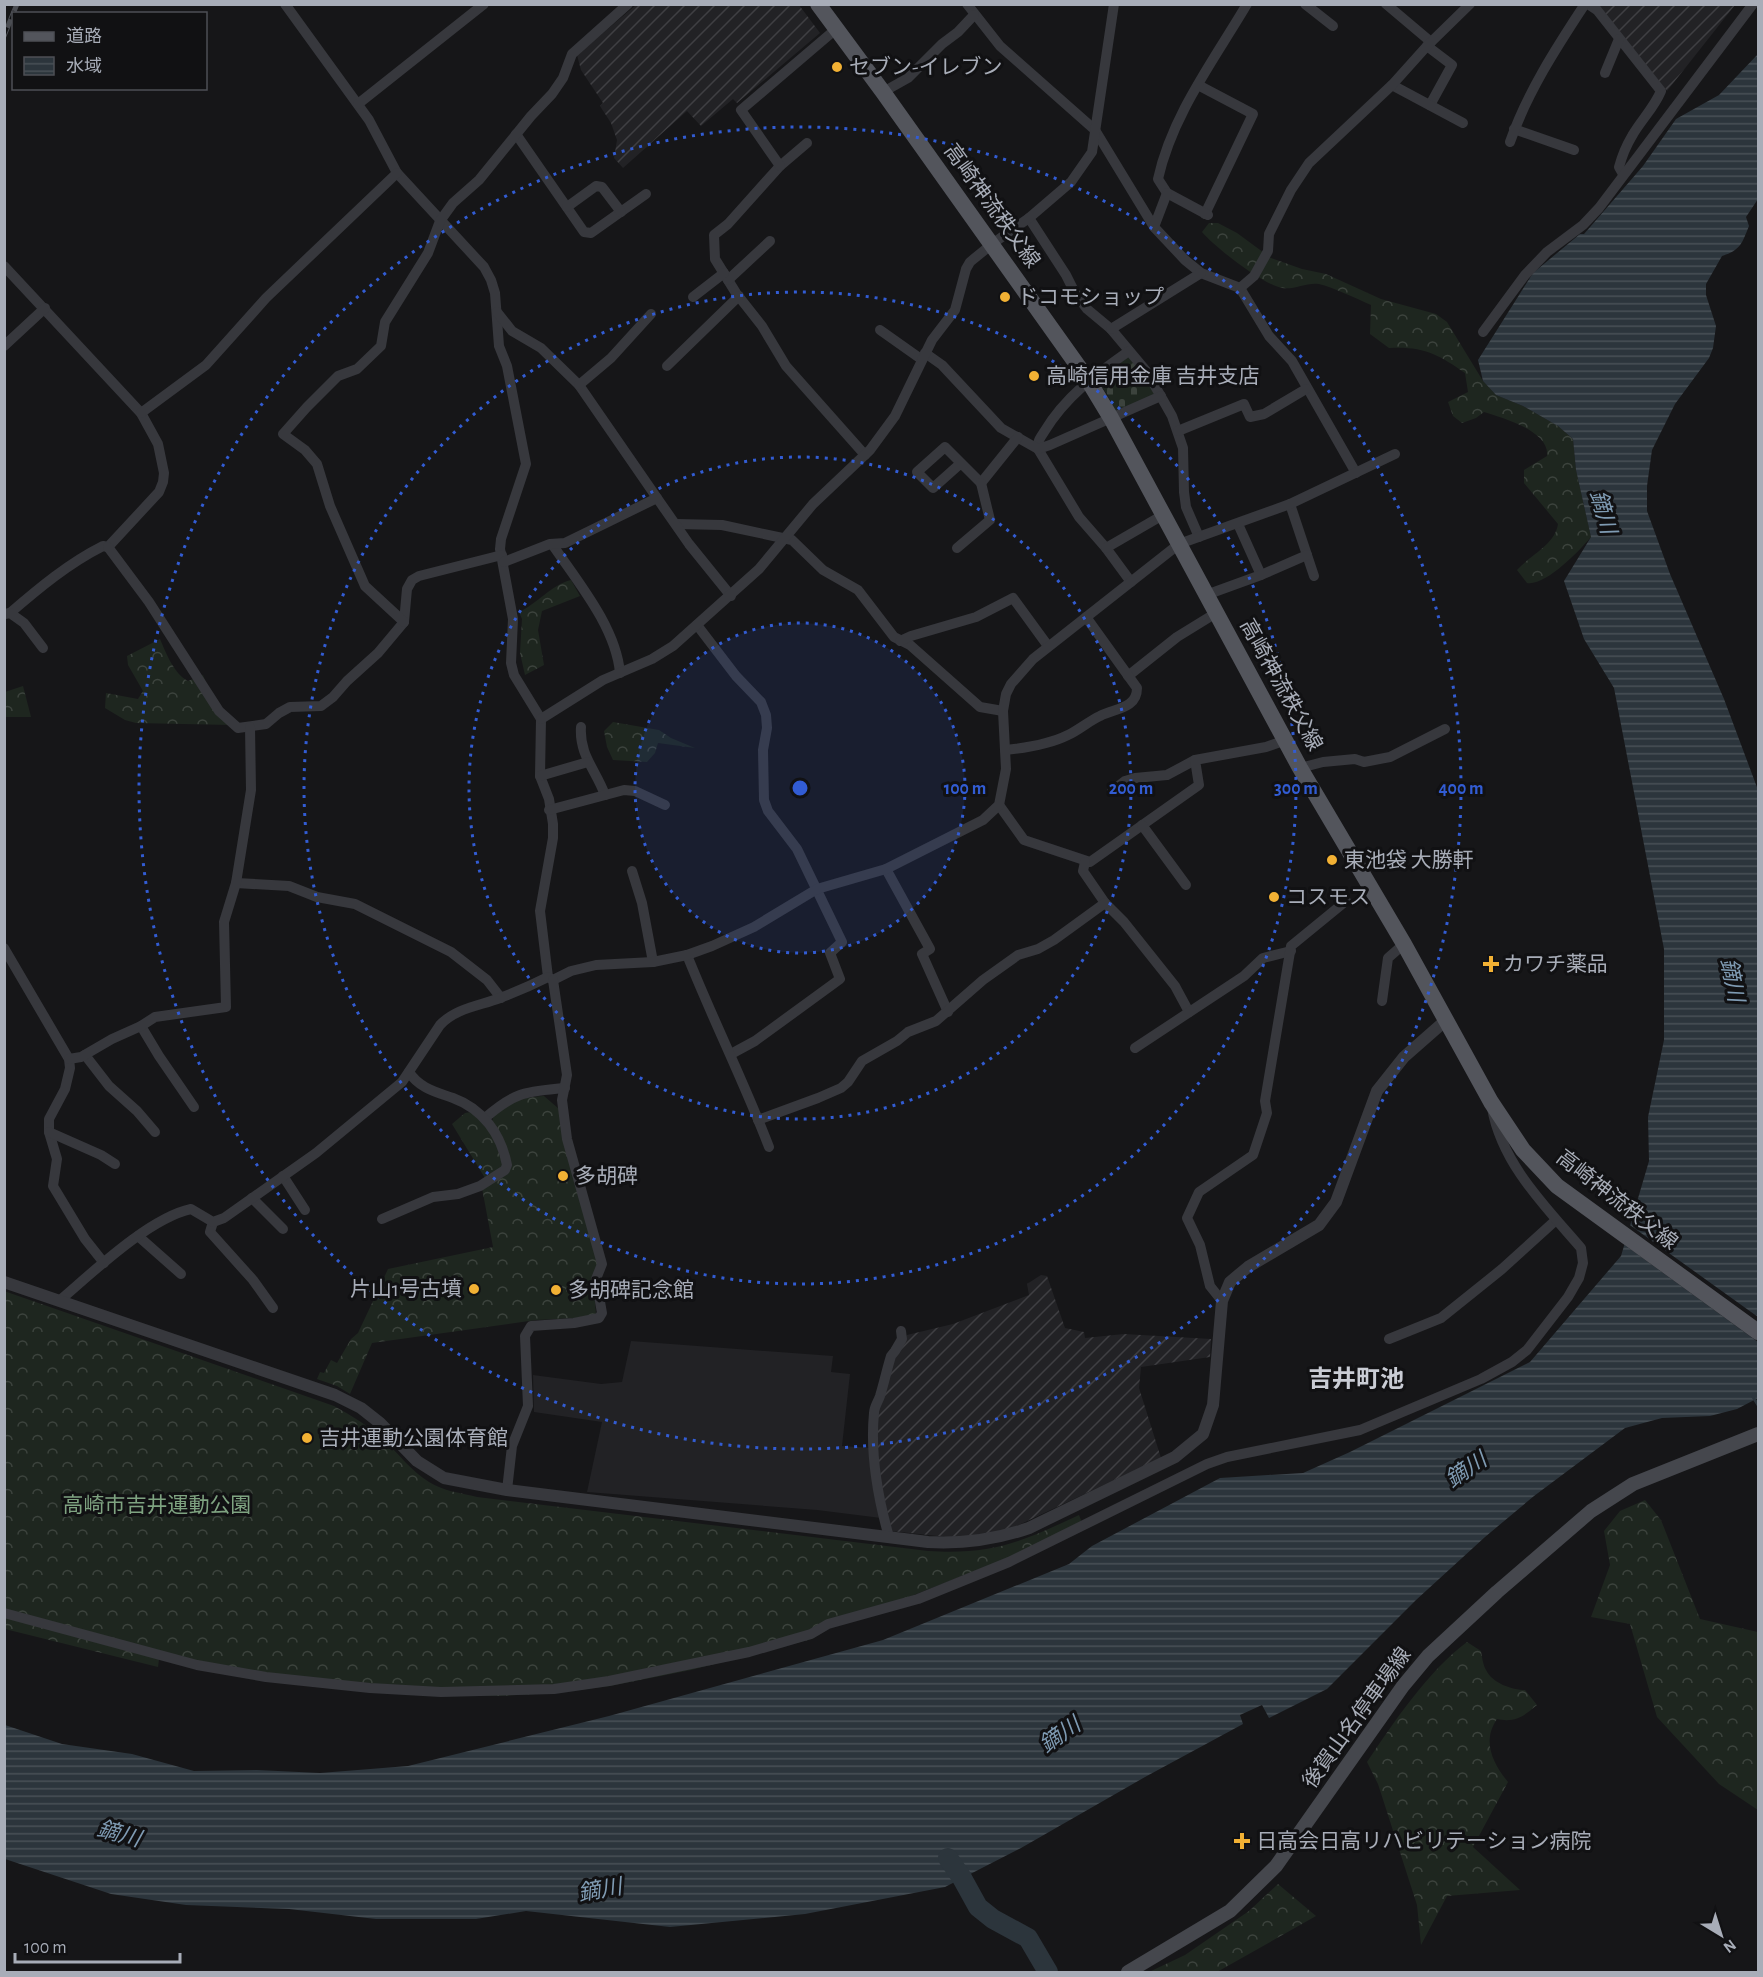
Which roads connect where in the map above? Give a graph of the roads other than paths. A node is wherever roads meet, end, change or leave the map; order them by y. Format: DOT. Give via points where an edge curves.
graph roads {
  1 [pos="285,4"];
  2 [pos="484,4"];
  3 [pos="628,4"];
  4 [pos="818,4"];
  5 [pos="967,4"];
  6 [pos="1114,4"];
  7 [pos="1246,4"];
  8 [pos="1305,4"];
  9 [pos="1386,4"];
  10 [pos="1470,4"];
  11 [pos="1586,4"];
  12 [pos="1753,4"];
  13 [pos="974,15"];
  14 [pos="1333,26"];
  15 [pos="836,29"];
  16 [pos="1620,39"];
  17 [pos="1429,44"];
  18 [pos="1605,73"];
  19 [pos="1198,85"];
  20 [pos="1392,85"];
  21 [pos="883,92"];
  22 [pos="358,104"];
  23 [pos="1430,105"];
  24 [pos="1463,123"];
  25 [pos="1514,129"];
  26 [pos="1095,130"];
  27 [pos="516,134"];
  28 [pos="1510,142"];
  29 [pos="807,143"];
  30 [pos="1574,150"];
  31 [pos="780,166"];
  32 [pos="397,174"];
  33 [pos="1623,174"];
  34 [pos="1167,193"];
  35 [pos="646,194"];
  36 [pos="567,207"];
  37 [pos="621,212"];
  38 [pos="1029,218"];
  39 [pos="440,221"];
  40 [pos="1154,227"];
  41 [pos="771,241"];
  42 [pos="992,244"];
  43 [pos="4,266"];
  44 [pos="1201,273"];
  45 [pos="726,276"];
  46 [pos="1240,288"];
  47 [pos="739,296"];
  48 [pos="693,297"];
  49 [pos="45,308"];
  50 [pos="497,312"];
  51 [pos="651,314"];
  52 [pos="1111,328"];
  53 [pos="880,330"];
  54 [pos="1483,332"];
  55 [pos="4,346"];
  56 [pos="1129,351"];
  57 [pos="923,356"];
  58 [pos="667,366"];
  59 [pos="1088,380"];
  60 [pos="579,385"];
  61 [pos="1306,389"];
  62 [pos="1161,396"];
  63 [pos="141,413"];
  64 [pos="1111,418"];
  65 [pos="1178,431"];
  66 [pos="1018,437"];
  67 [pos="1038,449"];
  68 [pos="1395,454"];
  69 [pos="865,456"];
  70 [pos="961,463"];
  71 [pos="1356,473"];
  72 [pos="981,483"];
  73 [pos="657,498"];
  74 [pos="1290,504"];
  75 [pos="1163,515"];
  76 [pos="676,524"];
  77 [pos="1238,524"];
  78 [pos="1199,537"];
  79 [pos="785,538"];
  80 [pos="552,544"];
  81 [pos="1179,544"];
  82 [pos="108,548"];
  83 [pos="957,548"];
  84 [pos="1106,548"];
  85 [pos="1306,555"];
  86 [pos="503,558"];
  87 [pos="1261,575"];
  88 [pos="1314,576"];
  89 [pos="1131,582"];
  90 [pos="1206,595"];
  91 [pos="730,596"];
  92 [pos="7,613"];
  93 [pos="1216,613"];
  94 [pos="1086,617"];
  95 [pos="404,622"];
  96 [pos="698,625"];
  97 [pos="900,642"];
  98 [pos="1048,646"];
  99 [pos="43,648"];
  100 [pos="620,673"];
  101 [pos="1128,676"];
  102 [pos="1002,711"];
  103 [pos="541,719"];
  104 [pos="250,727"];
  105 [pos="581,727"];
  106 [pos="1444,729"];
  107 [pos="1286,740"];
  108 [pos="1005,750"];
  109 [pos="1195,760"];
  110 [pos="588,762"];
  111 [pos="1300,768"];
  112 [pos="540,776"];
  113 [pos="1112,791"];
  114 [pos="605,795"];
  115 [pos="665,805"];
  116 [pos="999,805"];
  117 [pos="549,810"];
  118 [pos="1142,825"];
  119 [pos="1085,862"];
  120 [pos="886,869"];
  121 [pos="632,871"];
  122 [pos="236,883"];
  123 [pos="1186,885"];
  124 [pos="817,889"];
  125 [pos="1346,901"];
  126 [pos="1105,903"];
  127 [pos="1404,944"];
  128 [pos="4,948"];
  129 [pos="1291,951"];
  130 [pos="687,955"];
  131 [pos="653,962"];
  132 [pos="550,979"];
  133 [pos="501,998"];
  134 [pos="1382,1001"];
  135 [pos="948,1012"];
  136 [pos="1189,1012"];
  137 [pos="1445,1021"];
  138 [pos="141,1026"];
  139 [pos="1136,1048"];
  140 [pos="730,1054"];
  141 [pos="85,1055"];
  142 [pos="69,1059"];
  143 [pos="409,1072"];
  144 [pos="565,1088"];
  145 [pos="1491,1102"];
  146 [pos="194,1107"];
  147 [pos="485,1118"];
  148 [pos="759,1120"];
  149 [pos="49,1132"];
  150 [pos="155,1132"];
  151 [pos="768,1147"];
  152 [pos="115,1164"];
  153 [pos="283,1176"];
  154 [pos="252,1198"];
  155 [pos="305,1210"];
  156 [pos="382,1219"];
  157 [pos="1556,1220"];
  158 [pos="213,1221"];
  159 [pos="283,1229"];
  160 [pos="138,1236"];
  161 [pos="104,1263"];
  162 [pos="181,1274"];
  163 [pos="4,1282"];
  164 [pos="59,1301"];
  165 [pos="1222,1301"];
  166 [pos="273,1308"];
  167 [pos="901,1331"];
  168 [pos="1758,1332"];
  169 [pos="1389,1339"];
  170 [pos="1758,1434"];
  171 [pos="507,1490"];
  172 [pos="889,1537"];
  173 [pos="4,1613"];
  174 [pos="1128,1972"];
  1 -- 22 [label="street"];
  2 -- 22 [label="street"];
  3 -- 27 [label="street" via="572,54 558,87"];
  4 -- 15 [label="main road, 高崎神流秩父線"];
  5 -- 13 [label="street"];
  6 -- 26 [label="street"];
  7 -- 19 [label="street"];
  8 -- 14 [label="street"];
  9 -- 17 [label="street"];
  10 -- 17 [label="street"];
  11 -- 16 [label="street" via="1597,10"];
  11 -- 25 [label="street" via="1552,54"];
  12 -- 33 [label="street"];
  13 -- 21 [label="street" via="908,78"];
  13 -- 26 [label="street" via="1000,46"];
  15 -- 21 [label="main road, 高崎神流秩父線"];
  15 -- 31 [label="street" via="741,110"];
  16 -- 18 [label="street"];
  16 -- 33 [label="street" via="1661,91 1623,154 1619,167"];
  17 -- 20 [label="street"];
  17 -- 23 [label="street" via="1452,65"];
  19 -- 34 [label="street" via="1162,164 1158,179"];
  19 -- 34 [label="street" via="1253,114 1207,214"];
  20 -- 23 [label="street"];
  20 -- 46 [label="street" via="1309,164 1269,234 1268,251 1254,276"];
  21 -- 42 [label="main road, 高崎神流秩父線"];
  22 -- 32 [label="street"];
  23 -- 24 [label="street"];
  25 -- 28 [label="street"];
  25 -- 30 [label="street"];
  26 -- 38 [label="street" via="1092,152 1078,174"];
  26 -- 40 [label="street"];
  27 -- 36 [label="street"];
  27 -- 39 [label="street"];
  29 -- 31 [label="street"];
  31 -- 45 [label="street" via="714,235 715,259"];
  32 -- 39 [label="street"];
  32 -- 63 [label="street" via="266,298 206,365"];
  33 -- 54 [label="street" via="1583,225 1547,252 1525,275"];
  34 -- 40 [label="street"];
  35 -- 37 [label="street"];
  36 -- 37 [label="street" via="596,186 602,187"];
  36 -- 37 [label="street" via="584,232 591,233"];
  38 -- 42 [label="street"];
  38 -- 52 [label="street" via="1075,293 1087,309"];
  39 -- 50 [label="street" via="484,267 491,280"];
  39 -- 95 [label="street" via="428,254 385,322 381,346 357,369 338,376 283,434 317,464 330,506 365,586"];
  40 -- 44 [label="street"];
  41 -- 45 [label="street"];
  42 -- 57 [label="street" via="970,262 955,310"];
  42 -- 59 [label="main road, 高崎神流秩父線"];
  43 -- 49 [label="street"];
  44 -- 46 [label="street"];
  44 -- 52 [label="street"];
  45 -- 47 [label="street"];
  45 -- 48 [label="street"];
  46 -- 61 [label="street" via="1269,336 1292,361"];
  47 -- 58 [label="street"];
  47 -- 69 [label="street" via="786,366"];
  49 -- 55 [label="street"];
  49 -- 63 [label="street"];
  50 -- 60 [label="street" via="512,331 541,348"];
  50 -- 86 [label="street" via="499,346 507,366 526,464 501,539"];
  51 -- 60 [label="street" via="611,358"];
  52 -- 56 [label="street"];
  53 -- 57 [label="street"];
  56 -- 59 [label="street"];
  56 -- 62 [label="street"];
  57 -- 66 [label="street" via="942,365 992,421"];
  57 -- 69 [label="street" via="895,416"];
  59 -- 64 [label="main road, 高崎神流秩父線"];
  59 -- 67 [label="street" via="1049,423 1037,443"];
  60 -- 73 [label="street"];
  61 -- 65 [label="street" via="1264,414 1250,417 1244,404"];
  61 -- 71 [label="street"];
  62 -- 64 [label="street"];
  62 -- 65 [label="street"];
  63 -- 82 [label="street" via="158,444 163,482 153,500"];
  64 -- 67 [label="street"];
  64 -- 75 [label="main road, 高崎神流秩父線"];
  65 -- 78 [label="street" via="1183,448 1186,507"];
  66 -- 67 [label="street"];
  66 -- 72 [label="street"];
  67 -- 84 [label="street" via="1079,517"];
  68 -- 71 [label="street"];
  69 -- 79 [label="street" via="813,504"];
  70 -- 72 [label="street"];
  71 -- 74 [label="street"];
  72 -- 83 [label="street" via="990,520"];
  73 -- 76 [label="street"];
  73 -- 80 [label="street" via="575,539"];
  74 -- 77 [label="street"];
  74 -- 85 [label="street"];
  75 -- 81 [label="main road, 高崎神流秩父線"];
  75 -- 84 [label="street"];
  76 -- 79 [label="street" via="722,525"];
  76 -- 91 [label="street"];
  77 -- 78 [label="street"];
  77 -- 87 [label="street"];
  78 -- 81 [label="street"];
  79 -- 91 [label="street"];
  79 -- 97 [label="street" via="830,576 858,590"];
  80 -- 86 [label="street"];
  80 -- 100 [label="street" via="600,617 619,657"];
  81 -- 89 [label="street"];
  81 -- 90 [label="main road, 高崎神流秩父線"];
  82 -- 92 [label="street" via="104,546 86,555"];
  82 -- 104 [label="street" via="149,602 219,711 238,728"];
  84 -- 89 [label="street"];
  85 -- 87 [label="street"];
  85 -- 88 [label="street"];
  86 -- 95 [label="street" via="412,580 407,589"];
  86 -- 103 [label="street" via="513,619 511,663 514,675"];
  87 -- 90 [label="street"];
  89 -- 94 [label="street"];
  90 -- 93 [label="main road, 高崎神流秩父線"];
  91 -- 96 [label="street"];
  92 -- 99 [label="street" via="24,623"];
  93 -- 101 [label="street" via="1177,637"];
  93 -- 107 [label="main road, 高崎神流秩父線"];
  94 -- 98 [label="street"];
  94 -- 101 [label="street"];
  95 -- 104 [label="street" via="378,653 321,706 290,707 266,724"];
  96 -- 100 [label="street" via="661,654"];
  96 -- 124 [label="street" via="761,702 767,728 762,750 764,800 797,849"];
  97 -- 98 [label="street" via="976,617 1014,598"];
  97 -- 102 [label="street" via="910,645 980,707"];
  98 -- 102 [label="street" via="1011,684"];
  100 -- 103 [label="street"];
  101 -- 108 [label="street" via="1137,694 1127,706 1103,714 1056,740"];
  102 -- 108 [label="street"];
  103 -- 112 [label="street"];
  104 -- 122 [label="street" via="251,790"];
  105 -- 110 [label="street" via="580,741"];
  106 -- 111 [label="street" via="1390,757 1364,762 1323,762"];
  107 -- 109 [label="street"];
  107 -- 111 [label="main road, 高崎神流秩父線"];
  108 -- 116 [label="street" via="1006,770"];
  109 -- 113 [label="street" via="1167,775 1125,781"];
  109 -- 118 [label="street" via="1199,785"];
  110 -- 112 [label="street"];
  110 -- 114 [label="street"];
  111 -- 127 [label="main road, 高崎神流秩父線"];
  112 -- 117 [label="street"];
  114 -- 115 [label="street" via="635,791"];
  114 -- 117 [label="street"];
  116 -- 119 [label="street" via="1024,840"];
  116 -- 120 [label="street" via="983,820"];
  117 -- 132 [label="street" via="553,838 540,911"];
  118 -- 119 [label="street"];
  118 -- 123 [label="street"];
  119 -- 126 [label="street" via="1083,871"];
  120 -- 124 [label="street"];
  120 -- 135 [label="street" via="930,949 922,954"];
  121 -- 131 [label="street"];
  122 -- 133 [label="street" via="289,886 317,897 355,904 451,952 487,980"];
  122 -- 138 [label="street" via="224,922 226,1007 155,1017"];
  124 -- 130 [label="street" via="733,938"];
  124 -- 140 [label="street" via="842,942 830,953 840,979 755,1041"];
  125 -- 129 [label="street" via="1297,940"];
  126 -- 135 [label="street" via="1054,940 1018,955"];
  126 -- 136 [label="street" via="1175,986"];
  127 -- 134 [label="street" via="1388,958"];
  127 -- 137 [label="main road, 高崎神流秩父線"];
  128 -- 142 [label="street"];
  129 -- 136 [label="street" via="1263,958 1244,976"];
  129 -- 165 [label="street" via="1265,1101 1268,1113 1258,1144 1253,1155 1199,1192 1187,1218 1200,1245 1210,1286"];
  130 -- 131 [label="street"];
  130 -- 140 [label="street"];
  131 -- 132 [label="street" via="596,965"];
  132 -- 133 [label="street"];
  132 -- 144 [label="street" via="567,1075"];
  133 -- 143 [label="street" via="447,1017"];
  135 -- 148 [label="street" via="862,1061 848,1082 834,1092"];
  136 -- 139 [label="street"];
  137 -- 145 [label="main road, 高崎神流秩父線"];
  137 -- 165 [label="street" via="1404,1057 1377,1091 1336,1202 1319,1224 1248,1267 1230,1282"];
  138 -- 141 [label="street"];
  138 -- 146 [label="street"];
  140 -- 148 [label="street"];
  141 -- 142 [label="street"];
  141 -- 150 [label="street" via="109,1086"];
  142 -- 149 [label="street" via="65,1089 49,1119"];
  143 -- 147 [label="street" via="425,1088 457,1100"];
  143 -- 153 [label="street" via="316,1153"];
  144 -- 147 [label="street" via="514,1096"];
  144 -- 171 [label="street" via="562,1100 567,1139 602,1264 596,1279 602,1313 598,1318 531,1326 527,1330 528,1406 512,1446"];
  145 -- 157 [label="street" via="1506,1150"];
  145 -- 168 [label="main road, 高崎神流秩父線" via="1523,1150 1557,1186"];
  147 -- 156 [label="street" via="499,1139 505,1170 480,1186 433,1197"];
  148 -- 151 [label="street"];
  149 -- 152 [label="street"];
  149 -- 161 [label="street" via="57,1159 53,1186"];
  153 -- 154 [label="street"];
  153 -- 155 [label="street"];
  154 -- 158 [label="street" via="224,1218"];
  154 -- 159 [label="street"];
  157 -- 169 [label="street" via="1442,1318"];
  157 -- 173 [label="street" via="1581,1248 1579,1278 1527,1350 1481,1379 1360,1430 1207,1464 955,1586 749,1652 555,1689 370,1689 197,1665"];
  158 -- 160 [label="street" via="191,1209"];
  158 -- 166 [label="street" via="210,1232 254,1280"];
  160 -- 161 [label="street"];
  160 -- 162 [label="street"];
  161 -- 164 [label="street"];
  163 -- 164 [label="street"];
  164 -- 171 [label="street" via="335,1395 361,1408 417,1461 444,1478"];
  165 -- 172 [label="street" via="1213,1405 1203,1434 1175,1457 1004,1537 954,1544"];
  167 -- 172 [label="street" via="902,1339 891,1356 873,1411 877,1479"];
  170 -- 174 [label="main road, 後賀山名停車場線" via="1634,1484 1591,1511 1428,1656 1276,1866 1230,1911"];
  171 -- 172 [label="street"];
}
